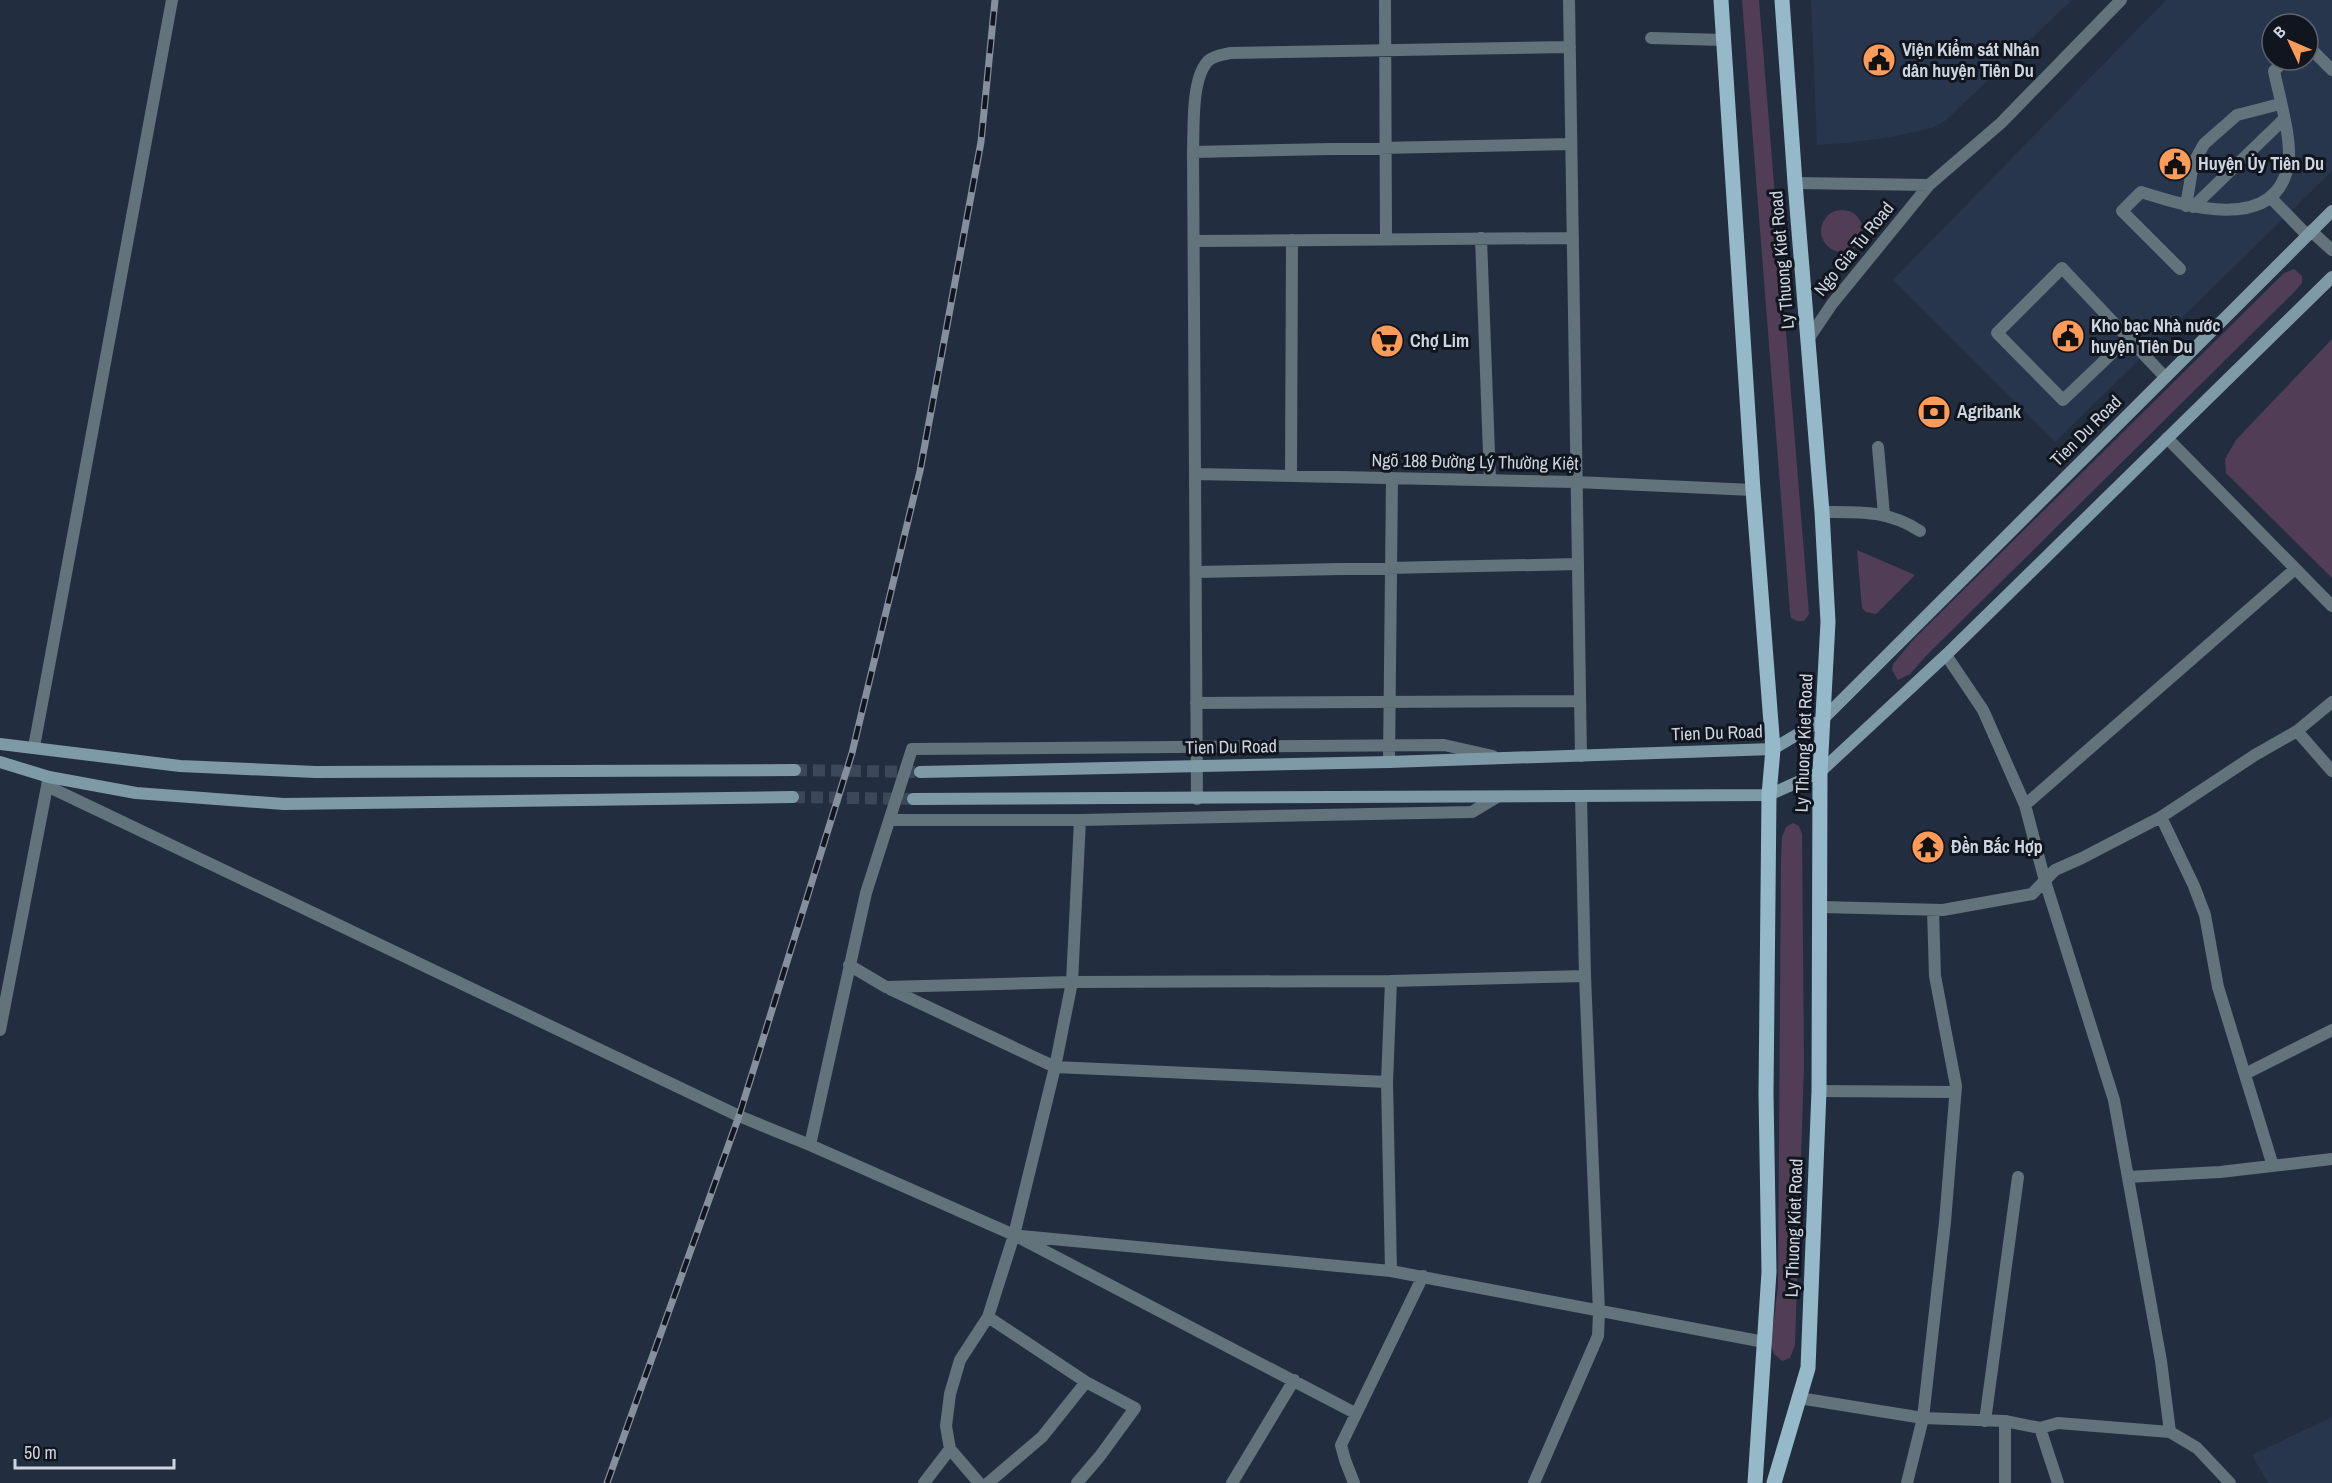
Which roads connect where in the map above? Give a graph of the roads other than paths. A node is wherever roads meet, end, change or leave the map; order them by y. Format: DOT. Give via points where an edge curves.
graph roads {
  1 [pos="172,0"];
  2 [pos="1385,0"];
  3 [pos="1569,0"];
  4 [pos="1721,0"];
  5 [pos="1782,0"];
  6 [pos="2121,0"];
  7 [pos="1651,38"];
  8 [pos="1724,40"];
  9 [pos="1570,47"];
  10 [pos="1385,50"];
  11 [pos="2320,58"];
  12 [pos="2332,70"];
  13 [pos="2274,72"];
  14 [pos="2280,104"];
  15 [pos="2284,119"];
  16 [pos="1571,144"];
  17 [pos="1386,148"];
  18 [pos="1193,152"];
  19 [pos="1795,183"];
  20 [pos="1929,185"];
  21 [pos="2270,197"];
  22 [pos="2189,206"];
  23 [pos="2332,211"];
  24 [pos="2309,233"];
  25 [pos="1573,237"];
  26 [pos="1481,238"];
  27 [pos="1386,239"];
  28 [pos="1292,240"];
  29 [pos="1194,241"];
  30 [pos="2332,250"];
  31 [pos="2180,269"];
  32 [pos="2332,277"];
  33 [pos="1809,338"];
  34 [pos="2128,338"];
  35 [pos="2165,377"];
  36 [pos="2167,438"];
  37 [pos="1878,447"];
  38 [pos="1195,474"];
  39 [pos="1291,476"];
  40 [pos="1392,478"];
  41 [pos="1490,480"];
  42 [pos="1576,482"];
  43 [pos="1753,490"];
  44 [pos="1822,512"];
  45 [pos="1884,515"];
  46 [pos="1920,531"];
  47 [pos="1578,564"];
  48 [pos="1392,568"];
  49 [pos="2295,569"];
  50 [pos="1196,572"];
  51 [pos="2332,606"];
  52 [pos="1946,655"];
  53 [pos="1580,701"];
  54 [pos="1389,702"];
  55 [pos="2332,702"];
  56 [pos="1196,703"];
  57 [pos="1823,719"];
  58 [pos="2297,731"];
  59 [pos="0,744"];
  60 [pos="1388,745"];
  61 [pos="1198,746"];
  62 [pos="34,747"];
  63 [pos="1773,749"];
  64 [pos="1581,756"];
  65 [pos="1495,757"];
  66 [pos="0,762"];
  67 [pos="1389,762"];
  68 [pos="1197,765"];
  69 [pos="795,770"];
  70 [pos="2332,771"];
  71 [pos="920,772"];
  72 [pos="1820,772"];
  73 [pos="48,781"];
  74 [pos="1769,795"];
  75 [pos="1497,796"];
  76 [pos="1581,796"];
  77 [pos="793,797"];
  78 [pos="914,799"];
  79 [pos="1197,799"];
  80 [pos="2025,805"];
  81 [pos="2161,817"];
  82 [pos="891,820"];
  83 [pos="1080,820"];
  84 [pos="2045,881"];
  85 [pos="1821,907"];
  86 [pos="1933,909"];
  87 [pos="849,964"];
  88 [pos="1585,976"];
  89 [pos="1391,981"];
  90 [pos="1072,982"];
  91 [pos="886,987"];
  92 [pos="0,1030"];
  93 [pos="2332,1030"];
  94 [pos="1056,1067"];
  95 [pos="2245,1074"];
  96 [pos="1386,1082"];
  97 [pos="1819,1091"];
  98 [pos="1955,1092"];
  99 [pos="810,1145"];
  100 [pos="2332,1159"];
  101 [pos="2273,1166"];
  102 [pos="2018,1177"];
  103 [pos="2128,1177"];
  104 [pos="1014,1235"];
  105 [pos="1390,1271"];
  106 [pos="1423,1276"];
  107 [pos="1599,1312"];
  108 [pos="988,1317"];
  109 [pos="1764,1342"];
  110 [pos="1294,1380"];
  111 [pos="1086,1382"];
  112 [pos="1799,1398"];
  113 [pos="1355,1413"];
  114 [pos="1923,1418"];
  115 [pos="1985,1421"];
  116 [pos="2005,1421"];
  117 [pos="2040,1428"];
  118 [pos="2170,1432"];
  119 [pos="950,1449"];
  120 [pos="924,1483"];
  121 [pos="979,1483"];
  122 [pos="988,1483"];
  123 [pos="1077,1483"];
  124 [pos="1232,1483"];
  125 [pos="1354,1483"];
  126 [pos="1534,1483"];
  127 [pos="1755,1483"];
  128 [pos="1774,1483"];
  129 [pos="1907,1483"];
  130 [pos="2005,1483"];
  131 [pos="2058,1483"];
  132 [pos="2230,1483"];
  1 -- 62 [label="street"];
  2 -- 10 [label="street"];
  3 -- 9 [label="street"];
  4 -- 8 [label="main road, Ly Thuong Kiet Road"];
  5 -- 19 [label="main road, Ly Thuong Kiet Road"];
  6 -- 20 [label="street, Ngo Gia Tu Road" via="2001,123"];
  7 -- 8 [label="street"];
  8 -- 43 [label="main road, Ly Thuong Kiet Road"];
  9 -- 10 [label="street"];
  9 -- 16 [label="street"];
  10 -- 17 [label="street"];
  10 -- 18 [label="street" via="1214,56 1202,70"];
  11 -- 12 [label="street"];
  13 -- 14 [label="street"];
  14 -- 15 [label="street"];
  14 -- 22 [label="street" via="2236,115 2204,144 2193,164"];
  15 -- 21 [label="street" via="2289,165"];
  15 -- 22 [label="street"];
  16 -- 17 [label="street"];
  16 -- 25 [label="street"];
  17 -- 18 [label="street"];
  17 -- 27 [label="street"];
  18 -- 29 [label="street"];
  19 -- 20 [label="street, Ngo Gia Tu Road"];
  19 -- 33 [label="main road, Ly Thuong Kiet Road"];
  20 -- 33 [label="street, Ngo Gia Tu Road"];
  21 -- 22 [label="street" via="2239,210"];
  21 -- 24 [label="street"];
  22 -- 31 [label="street" via="2141,192 2122,211"];
  23 -- 24 [label="main road, Tien Du Road"];
  24 -- 30 [label="street"];
  24 -- 35 [label="main road, Tien Du Road"];
  25 -- 26 [label="street"];
  25 -- 42 [label="street"];
  26 -- 27 [label="street"];
  26 -- 41 [label="street"];
  27 -- 28 [label="street"];
  28 -- 29 [label="street"];
  28 -- 39 [label="street"];
  29 -- 38 [label="street"];
  32 -- 36 [label="main road"];
  33 -- 44 [label="main road, Ly Thuong Kiet Road"];
  34 -- 34 [label="street" via="2062,268 1997,333 2063,400"];
  34 -- 35 [label="street"];
  35 -- 57 [label="main road, Tien Du Road"];
  36 -- 49 [label="street"];
  36 -- 52 [label="main road"];
  37 -- 45 [label="street"];
  38 -- 39 [label="street, Ngõ 188 Đường Lý Thường Kiệt"];
  38 -- 50 [label="street"];
  39 -- 40 [label="street, Ngõ 188 Đường Lý Thường Kiệt"];
  40 -- 41 [label="street, Ngõ 188 Đường Lý Thường Kiệt"];
  40 -- 48 [label="street"];
  41 -- 42 [label="street, Ngõ 188 Đường Lý Thường Kiệt"];
  42 -- 43 [label="street, Ngõ 188 Đường Lý Thường Kiệt"];
  42 -- 47 [label="street"];
  43 -- 63 [label="main road, Ly Thuong Kiet Road"];
  44 -- 45 [label="street"];
  44 -- 57 [label="main road, Ly Thuong Kiet Road" via="1828,622"];
  45 -- 46 [label="street"];
  47 -- 48 [label="street"];
  47 -- 53 [label="street"];
  48 -- 50 [label="street"];
  48 -- 54 [label="street"];
  49 -- 51 [label="street"];
  49 -- 80 [label="street"];
  50 -- 56 [label="street"];
  52 -- 72 [label="main road"];
  52 -- 80 [label="street" via="1983,710"];
  53 -- 54 [label="street"];
  53 -- 64 [label="street"];
  54 -- 56 [label="street"];
  54 -- 60 [label="street"];
  55 -- 58 [label="street"];
  56 -- 61 [label="street"];
  57 -- 63 [label="main road, Tien Du Road"];
  57 -- 72 [label="main road, Ly Thuong Kiet Road"];
  58 -- 70 [label="street"];
  58 -- 81 [label="street"];
  59 -- 62 [label="main road"];
  60 -- 61 [label="street"];
  60 -- 65 [label="street" via="1443,745"];
  60 -- 67 [label="street"];
  61 -- 68 [label="street"];
  61 -- 82 [label="street" via="912,749"];
  62 -- 69 [label="main road" via="180,766 315,772"];
  63 -- 64 [label="main road, Tien Du Road"];
  63 -- 74 [label="main road, Ly Thuong Kiet Road"];
  64 -- 65 [label="main road, Tien Du Road"];
  65 -- 67 [label="main road, Tien Du Road"];
  66 -- 73 [label="main road"];
  67 -- 68 [label="main road, Tien Du Road"];
  68 -- 71 [label="main road, Tien Du Road"];
  68 -- 79 [label="street"];
  72 -- 74 [label="main road"];
  72 -- 85 [label="main road, Ly Thuong Kiet Road"];
  73 -- 77 [label="main road" via="136,793 284,804"];
  73 -- 92 [label="street"];
  73 -- 99 [label="street" via="739,1116"];
  74 -- 76 [label="main road"];
  74 -- 109 [label="main road, Ly Thuong Kiet Road" via="1769,1272"];
  75 -- 76 [label="main road"];
  75 -- 79 [label="main road"];
  75 -- 83 [label="street" via="1472,812"];
  76 -- 88 [label="street"];
  78 -- 79 [label="main road"];
  80 -- 84 [label="street"];
  81 -- 84 [label="street" via="2055,870"];
  81 -- 95 [label="street" via="2205,915 2218,987"];
  82 -- 83 [label="street"];
  82 -- 87 [label="street" via="866,893"];
  83 -- 90 [label="street"];
  84 -- 86 [label="street" via="2032,894"];
  84 -- 103 [label="street" via="2114,1100"];
  85 -- 86 [label="street"];
  85 -- 97 [label="main road, Ly Thuong Kiet Road"];
  86 -- 98 [label="street" via="1935,976"];
  87 -- 91 [label="street"];
  87 -- 99 [label="street"];
  88 -- 89 [label="street"];
  88 -- 107 [label="street"];
  89 -- 90 [label="street"];
  89 -- 96 [label="street"];
  90 -- 91 [label="street"];
  90 -- 94 [label="street"];
  91 -- 94 [label="street"];
  93 -- 95 [label="street"];
  94 -- 96 [label="street"];
  94 -- 104 [label="street"];
  95 -- 101 [label="street"];
  96 -- 105 [label="street"];
  97 -- 98 [label="street"];
  97 -- 112 [label="main road, Ly Thuong Kiet Road" via="1808,1368"];
  98 -- 114 [label="street"];
  99 -- 104 [label="street"];
  100 -- 101 [label="street"];
  101 -- 103 [label="street"];
  102 -- 115 [label="street"];
  103 -- 118 [label="street"];
  104 -- 105 [label="street"];
  104 -- 108 [label="street"];
  104 -- 110 [label="street"];
  105 -- 106 [label="street"];
  106 -- 107 [label="street"];
  106 -- 113 [label="street"];
  107 -- 109 [label="street"];
  107 -- 126 [label="street" via="1598,1336"];
  108 -- 111 [label="street"];
  108 -- 119 [label="street" via="960,1360 950,1394 946,1426"];
  109 -- 127 [label="main road, Ly Thuong Kiet Road"];
  110 -- 113 [label="street"];
  110 -- 124 [label="street"];
  111 -- 122 [label="street" via="1042,1437"];
  111 -- 123 [label="street" via="1135,1408"];
  112 -- 114 [label="street"];
  112 -- 128 [label="main road, Ly Thuong Kiet Road"];
  113 -- 125 [label="street" via="1341,1445"];
  114 -- 115 [label="street"];
  114 -- 129 [label="street"];
  115 -- 116 [label="street"];
  116 -- 117 [label="street"];
  116 -- 130 [label="street"];
  117 -- 118 [label="street" via="2058,1423"];
  117 -- 131 [label="street"];
  118 -- 132 [label="street" via="2197,1448"];
  119 -- 120 [label="street"];
  119 -- 121 [label="street"];
}
